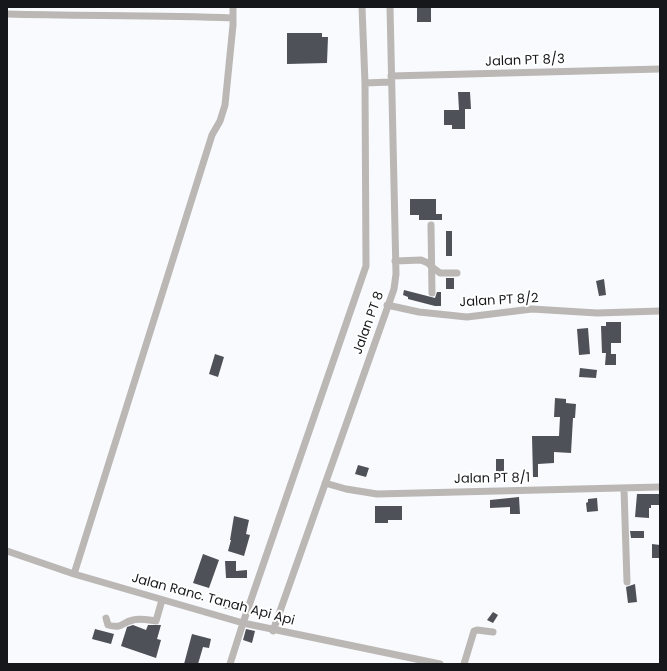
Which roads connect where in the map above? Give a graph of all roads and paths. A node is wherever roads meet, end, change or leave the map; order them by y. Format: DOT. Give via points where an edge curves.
graph roads {
  1 [pos="233,7"];
  2 [pos="362,7"];
  3 [pos="390,7"];
  4 [pos="7,14"];
  5 [pos="233,18"];
  6 [pos="660,69"];
  7 [pos="389,80"];
  8 [pos="369,83"];
  9 [pos="431,225"];
  10 [pos="395,262"];
  11 [pos="432,267"];
  12 [pos="457,273"];
  13 [pos="432,293"];
  14 [pos="387,306"];
  15 [pos="660,311"];
  16 [pos="325,483"];
  17 [pos="660,487"];
  18 [pos="624,489"];
  19 [pos="7,551"];
  20 [pos="74,574"];
  21 [pos="627,582"];
  22 [pos="162,600"];
  23 [pos="106,618"];
  24 [pos="243,623"];
  25 [pos="273,631"];
  26 [pos="493,632"];
  27 [pos="230,664"];
  28 [pos="440,664"];
  29 [pos="464,664"];
  1 -- 5 [label="street"];
  2 -- 8 [label="street"];
  3 -- 7 [label="street, Jalan PT 8"];
  4 -- 5 [label="street"];
  5 -- 20 [label="street" via="225,105 212,135"];
  6 -- 7 [label="street, Jalan PT 8/3"];
  7 -- 8 [label="street, Jalan PT 8/3"];
  7 -- 10 [label="street, Jalan PT 8"];
  8 -- 24 [label="street" via="366,266"];
  9 -- 11 [label="street"];
  10 -- 11 [label="street" via="421,260"];
  10 -- 14 [label="street, Jalan PT 8" via="394,289"];
  11 -- 12 [label="street" via="440,273"];
  11 -- 13 [label="street"];
  14 -- 15 [label="street, Jalan PT 8/2" via="467,317 532,309 596,313"];
  14 -- 16 [label="street, Jalan PT 8"];
  16 -- 18 [label="street, Jalan PT 8/1" via="377,494"];
  16 -- 25 [label="street, Jalan PT 8"];
  17 -- 18 [label="street, Jalan PT 8/1"];
  18 -- 21 [label="street"];
  19 -- 20 [label="street, Jalan Ranc. Tanah Api Api"];
  20 -- 22 [label="street, Jalan Ranc. Tanah Api Api"];
  22 -- 23 [label="street" via="156,621 133,620 116,627 108,625"];
  22 -- 24 [label="street, Jalan Ranc. Tanah Api Api"];
  24 -- 25 [label="street, Jalan Ranc. Tanah Api Api"];
  24 -- 27 [label="street"];
  25 -- 28 [label="street, Jalan Ranc. Tanah Api Api"];
  26 -- 29 [label="street" via="474,631"];
}
